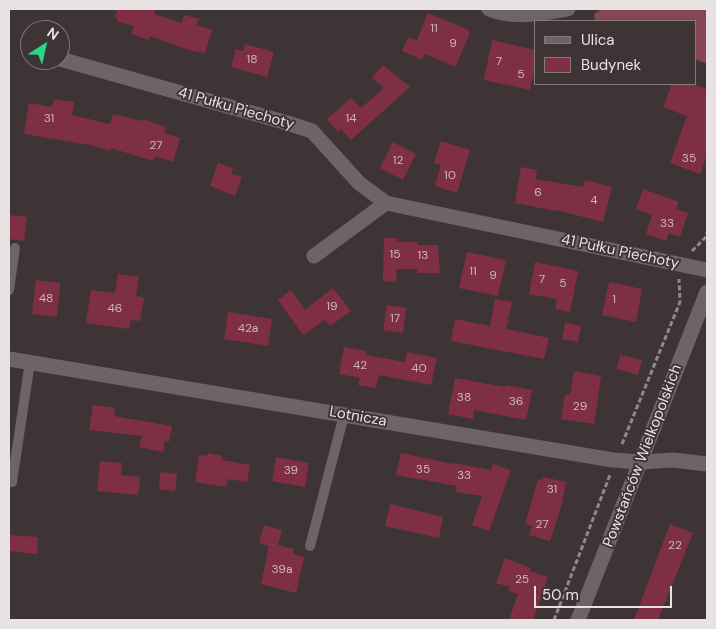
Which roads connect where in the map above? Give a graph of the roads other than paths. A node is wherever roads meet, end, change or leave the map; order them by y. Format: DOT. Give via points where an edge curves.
graph roads {
  1 [pos="489,9"];
  2 [pos="568,9"];
  3 [pos="70,62"];
  4 [pos="386,203"];
  5 [pos="15,248"];
  6 [pos="314,256"];
  7 [pos="707,270"];
  8 [pos="9,290"];
  9 [pos="707,292"];
  10 [pos="9,359"];
  11 [pos="30,362"];
  12 [pos="344,415"];
  13 [pos="641,462"];
  14 [pos="707,464"];
  15 [pos="9,482"];
  16 [pos="310,546"];
  17 [pos="578,620"];
  1 -- 2 [label="street" via="499,13 534,15"];
  3 -- 4 [label="street, 41 Pułku Piechoty" via="312,131 359,184"];
  4 -- 6 [label="street"];
  4 -- 7 [label="street, 41 Pułku Piechoty"];
  5 -- 8 [label="lane"];
  9 -- 13 [label="street, Powstańców Wielkopolskich"];
  10 -- 11 [label="street, Lotnicza"];
  11 -- 12 [label="street, Lotnicza"];
  11 -- 15 [label="lane" via="12,482"];
  12 -- 13 [label="street, Lotnicza"];
  12 -- 16 [label="lane"];
  13 -- 14 [label="street, Lotnicza" via="673,460"];
  13 -- 17 [label="street, Powstańców Wielkopolskich"];
}
